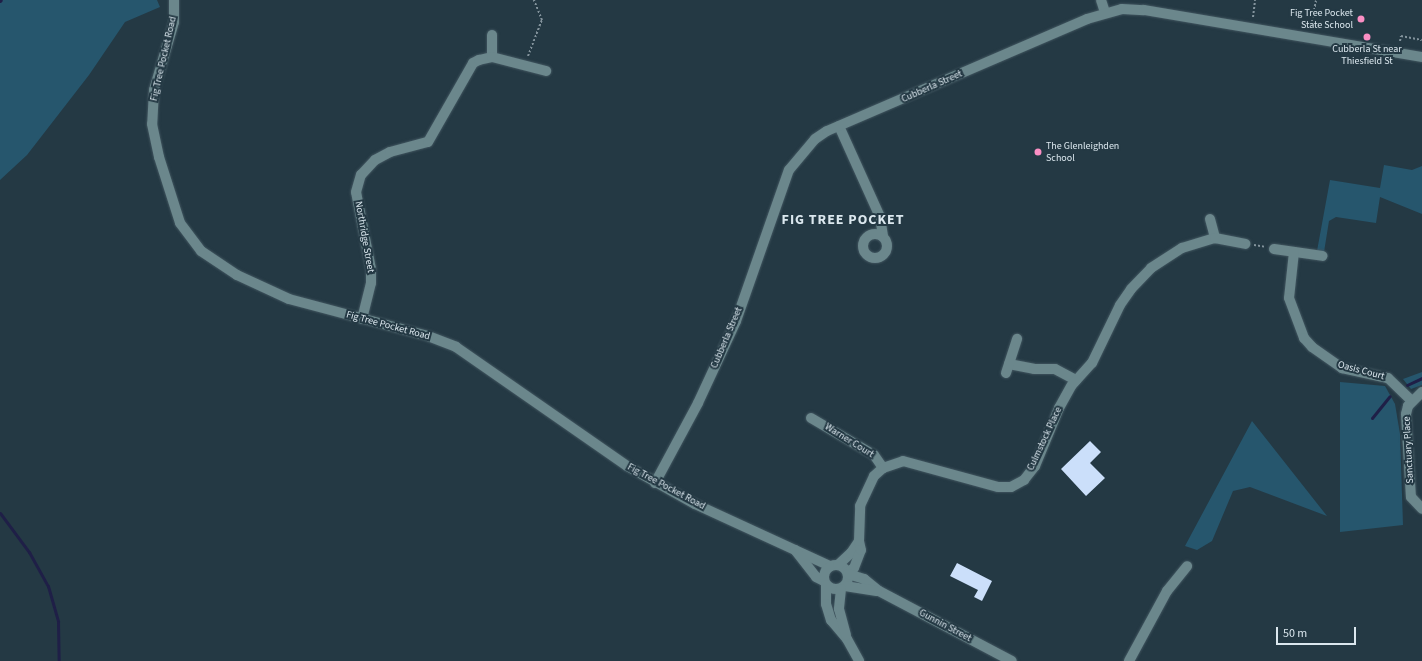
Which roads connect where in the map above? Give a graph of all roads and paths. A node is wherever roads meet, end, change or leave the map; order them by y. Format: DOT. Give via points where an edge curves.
graph roads {
  1 [pos="174,0"];
  2 [pos="534,0"];
  3 [pos="1100,0"];
  4 [pos="1255,0"];
  5 [pos="1316,0"];
  6 [pos="1105,12"];
  7 [pos="1253,17"];
  8 [pos="1310,26"];
  9 [pos="492,35"];
  10 [pos="1422,40"];
  11 [pos="1400,41"];
  12 [pos="492,57"];
  13 [pos="1422,58"];
  14 [pos="528,66"];
  15 [pos="546,71"];
  16 [pos="839,126"];
  17 [pos="1210,220"];
  18 [pos="878,235"];
  19 [pos="1215,238"];
  20 [pos="1245,244"];
  21 [pos="1274,249"];
  22 [pos="1294,252"];
  23 [pos="1323,256"];
  24 [pos="362,319"];
  25 [pos="1017,339"];
  26 [pos="1076,380"];
  27 [pos="1422,392"];
  28 [pos="1412,401"];
  29 [pos="812,418"];
  30 [pos="883,468"];
  31 [pos="655,483"];
  32 [pos="1422,509"];
  33 [pos="859,540"];
  34 [pos="796,550"];
  35 [pos="834,566"];
  36 [pos="1187,566"];
  37 [pos="848,573"];
  38 [pos="825,583"];
  39 [pos="843,588"];
  40 [pos="879,591"];
  41 [pos="847,639"];
  42 [pos="859,661"];
  43 [pos="1012,661"];
  44 [pos="1128,661"];
  1 -- 24 [label="street, Fig Tree Pocket Road" via="174,22 154,90 152,124 158,157 180,223 201,251 243,279 289,299"];
  2 -- 14 [label="path" via="542,20"];
  3 -- 6 [label="street"];
  4 -- 7 [label="path"];
  5 -- 8 [label="path"];
  6 -- 13 [label="street, Cubberla Street" via="1122,9 1144,10"];
  6 -- 16 [label="street, Cubberla Street"];
  9 -- 12 [label="street"];
  10 -- 11 [label="path" via="1401,36"];
  12 -- 14 [label="street"];
  12 -- 24 [label="street, Northridge Street" via="473,63 428,142 390,152 375,160 361,175 356,192 371,269 371,283"];
  14 -- 15 [label="street"];
  16 -- 18 [label="street" via="876,213"];
  16 -- 31 [label="street, Cubberla Street" via="815,139 789,170 736,320 698,403"];
  17 -- 19 [label="street"];
  19 -- 20 [label="street, Culmstock Place"];
  19 -- 26 [label="street, Culmstock Place" via="1182,248 1151,268 1120,305 1092,364"];
  20 -- 21 [label="path"];
  21 -- 22 [label="street"];
  22 -- 23 [label="street"];
  22 -- 28 [label="street, Oasis Court" via="1289,298 1304,338 1312,347 1342,368 1388,378"];
  24 -- 31 [label="street, Fig Tree Pocket Road" via="428,336 456,348"];
  25 -- 26 [label="street" via="1007,368 1055,369"];
  26 -- 30 [label="street, Culmstock Place" via="1060,408 1035,466 1024,480 1011,486 998,487 903,461"];
  27 -- 28 [label="street"];
  28 -- 32 [label="street, Sanctuary Place" via="1406,414 1411,497"];
  29 -- 30 [label="street, Warner Court" via="874,455"];
  30 -- 33 [label="street" via="874,476 860,506"];
  31 -- 34 [label="street, Fig Tree Pocket Road"];
  33 -- 35 [label="street" via="851,553"];
  33 -- 37 [label="street" via="862,550 854,568"];
  34 -- 35 [label="street, Fig Tree Pocket Road"];
  34 -- 38 [label="street, Fig Tree Pocket Road" via="816,577"];
  35 -- 37 [label="street, Fig Tree Pocket Road"];
  35 -- 38 [label="street" via="825,573"];
  36 -- 44 [label="street" via="1167,591"];
  37 -- 39 [label="street"];
  37 -- 40 [label="street, Gunnin Street" via="864,579"];
  38 -- 39 [label="street, Fig Tree Pocket Road" via="833,589"];
  38 -- 41 [label="street" via="826,604 831,620"];
  39 -- 40 [label="street, Gunnin Street"];
  39 -- 41 [label="street" via="838,609"];
  40 -- 43 [label="street, Gunnin Street"];
  41 -- 42 [label="street"];
}
